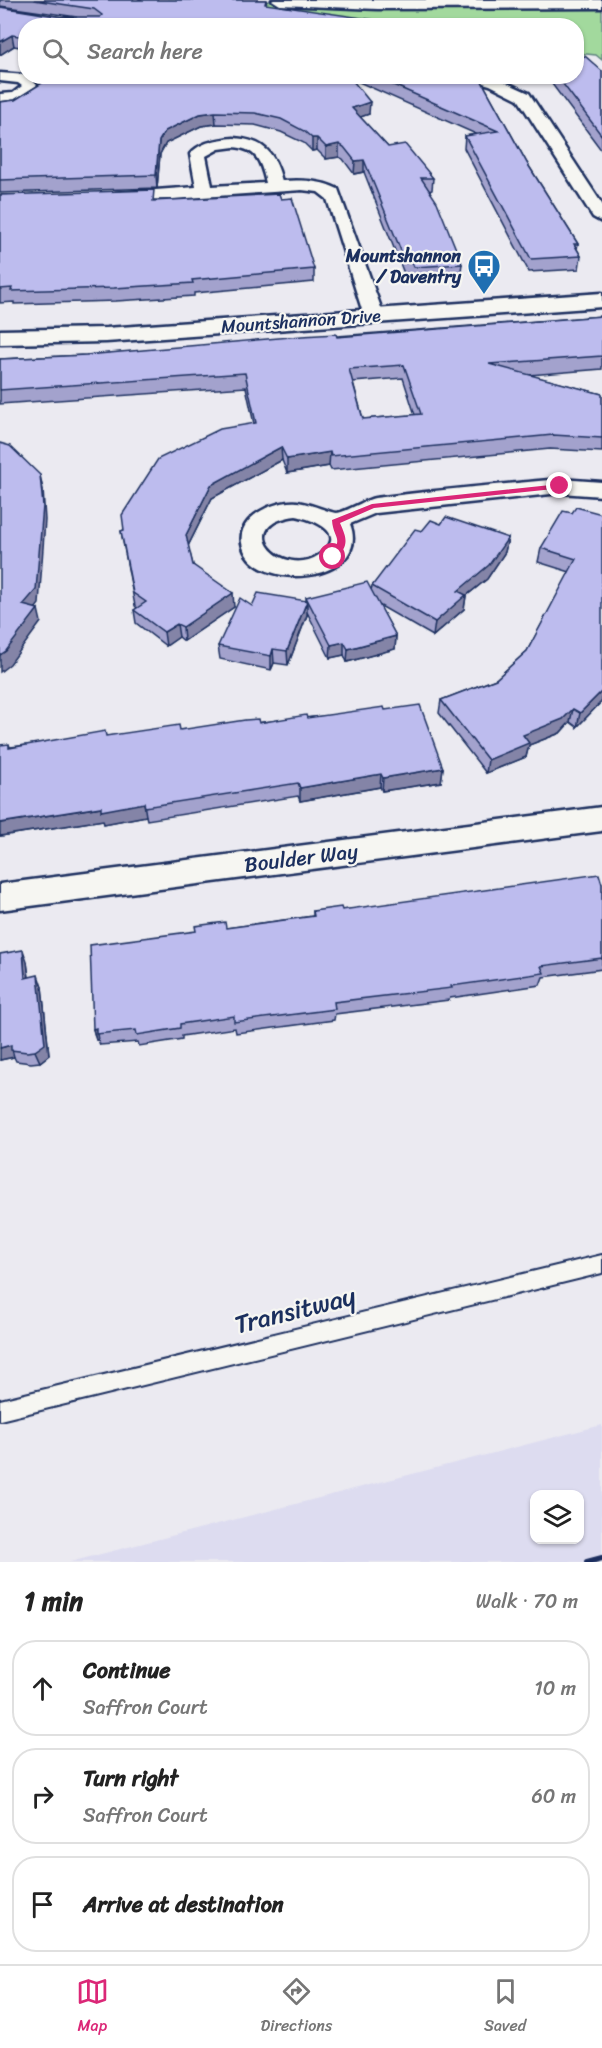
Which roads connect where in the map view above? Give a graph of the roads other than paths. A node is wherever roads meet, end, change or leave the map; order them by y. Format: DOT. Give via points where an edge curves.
graph roads {
  1 [pos="280,0"];
  2 [pos="332,0"];
  3 [pos="552,2"];
  4 [pos="602,3"];
  5 [pos="378,4"];
  6 [pos="28,84"];
  7 [pos="500,84"];
  8 [pos="0,99"];
  9 [pos="275,186"];
  10 [pos="205,192"];
  11 [pos="102,198"];
  12 [pos="602,217"];
  13 [pos="602,300"];
  14 [pos="374,316"];
  15 [pos="0,337"];
  16 [pos="602,489"];
  17 [pos="335,522"];
  18 [pos="602,819"];
  19 [pos="0,897"];
  20 [pos="602,1264"];
  21 [pos="0,1410"];
  1 -- 5 [label="street"];
  2 -- 5 [label="street"];
  3 -- 4 [label="street"];
  3 -- 5 [label="street"];
  6 -- 8 [label="street" via="30,88 21,95"];
  7 -- 12 [label="street" via="524,96"];
  9 -- 10 [label="street"];
  9 -- 10 [label="street" via="266,156 252,146 233,143 206,147 198,154"];
  9 -- 14 [label="street" via="302,185 332,193"];
  10 -- 11 [label="street"];
  13 -- 14 [label="street, Mountshannon Drive"];
  14 -- 15 [label="street, Mountshannon Drive" via="106,335"];
  16 -- 17 [label="street" via="560,486 372,506"];
  18 -- 19 [label="street, Boulder Way"];
  20 -- 21 [label="lane, Transitway"];
}
